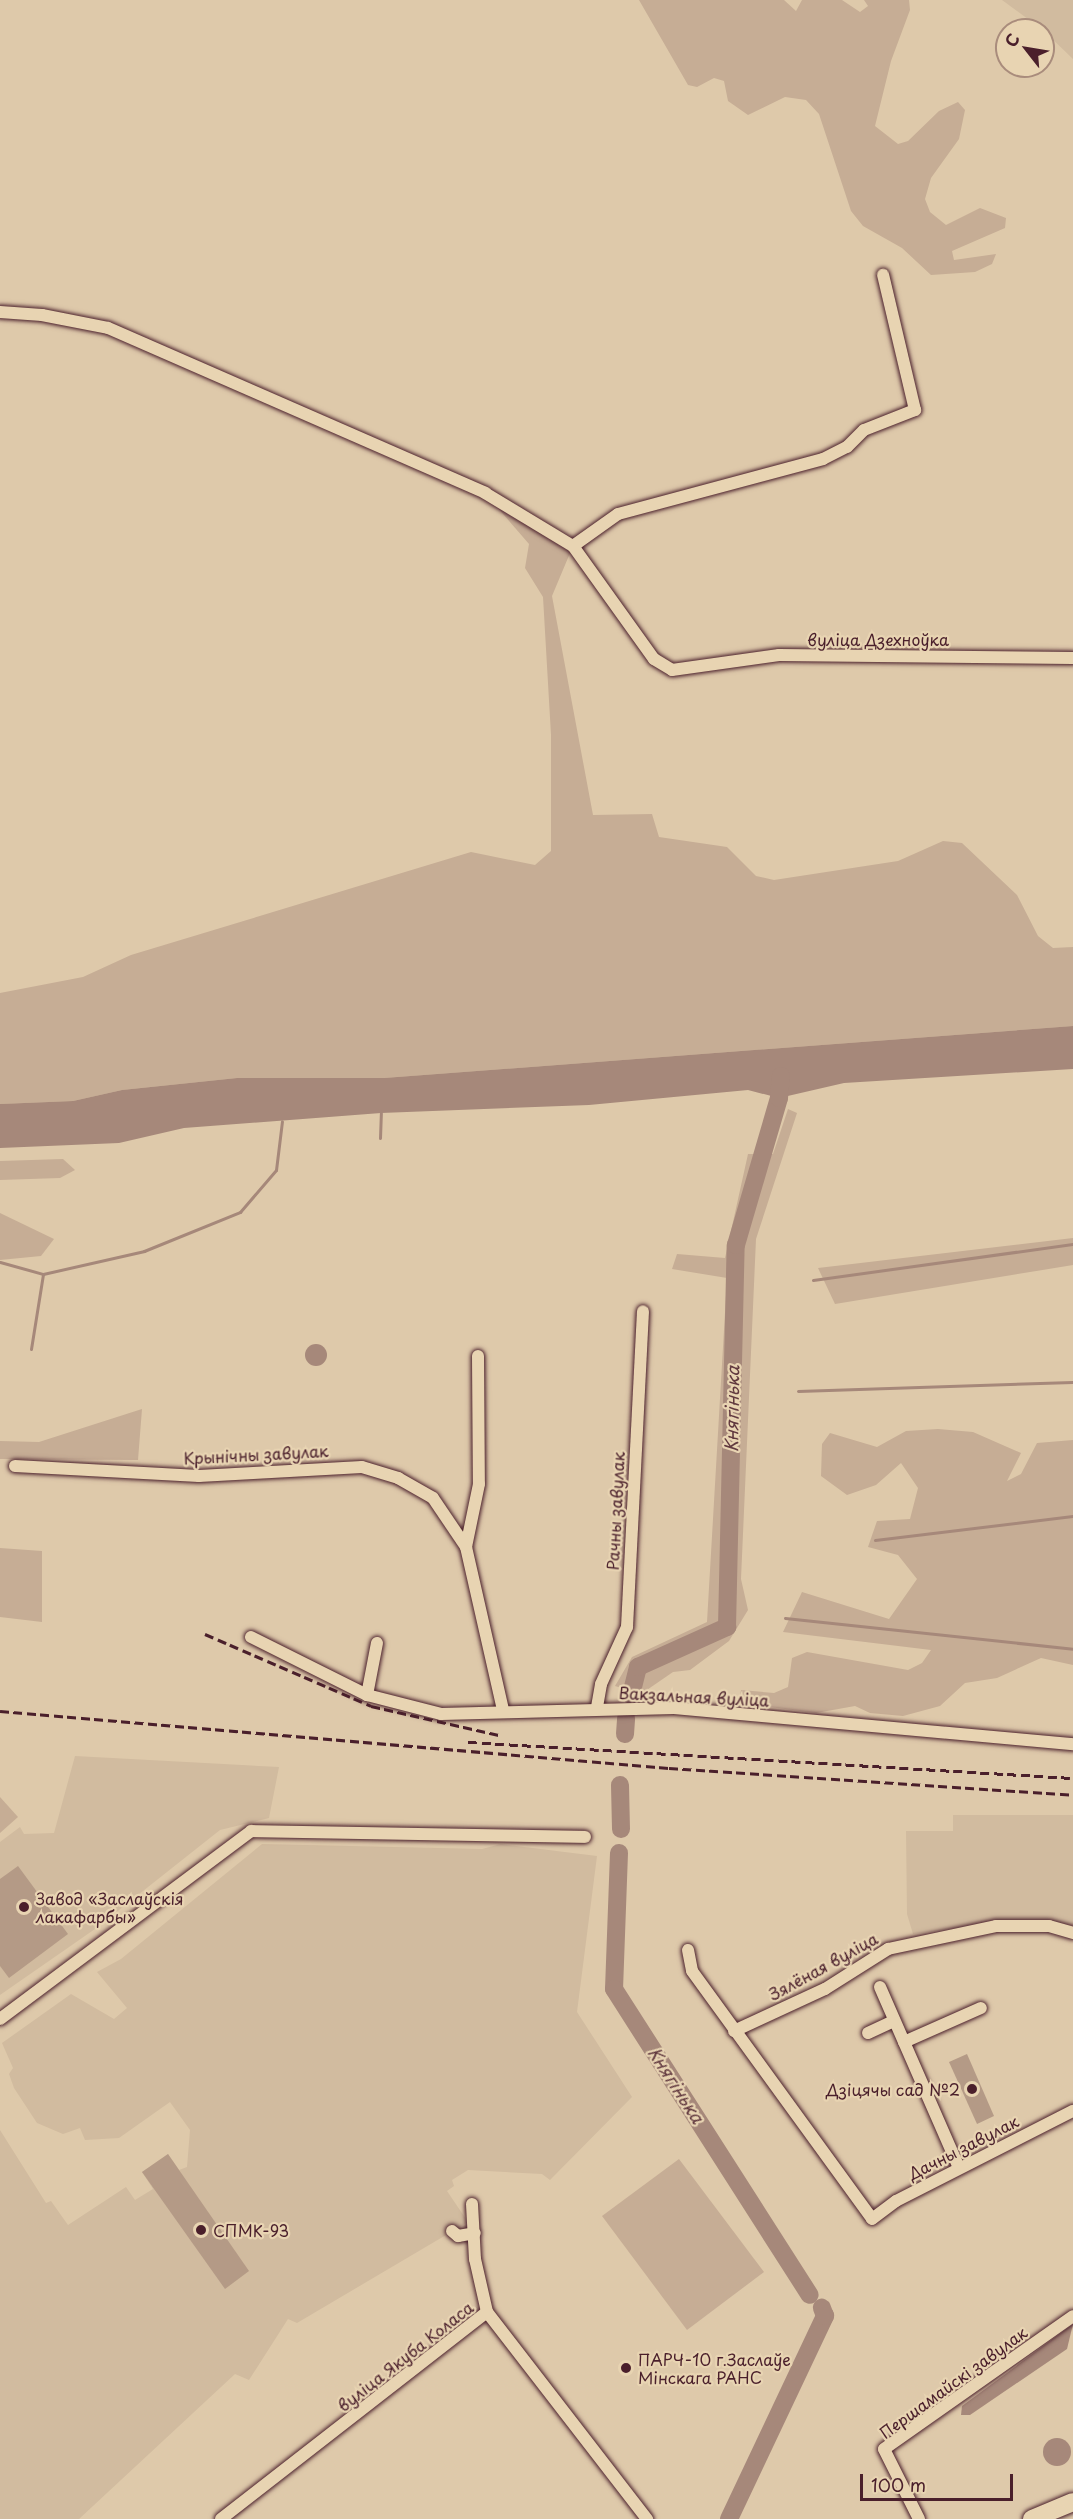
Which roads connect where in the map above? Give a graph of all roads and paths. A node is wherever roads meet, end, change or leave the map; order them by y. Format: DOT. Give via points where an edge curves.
graph roads {
  1 [pos="883,275"];
  2 [pos="0,312"];
  3 [pos="573,546"];
  4 [pos="1073,658"];
  5 [pos="643,1311"];
  6 [pos="478,1356"];
  7 [pos="15,1466"];
  8 [pos="466,1546"];
  9 [pos="251,1637"];
  10 [pos="377,1643"];
  11 [pos="367,1695"];
  12 [pos="597,1707"];
  13 [pos="503,1710"];
  14 [pos="1073,1744"];
  15 [pos="585,1837"];
  16 [pos="1073,1933"];
  17 [pos="688,1950"];
  18 [pos="880,1987"];
  19 [pos="981,2008"];
  20 [pos="0,2019"];
  21 [pos="894,2020"];
  22 [pos="734,2031"];
  23 [pos="868,2033"];
  24 [pos="904,2042"];
  25 [pos="1073,2111"];
  26 [pos="959,2168"];
  27 [pos="471,2204"];
  28 [pos="452,2231"];
  29 [pos="475,2233"];
  30 [pos="487,2312"];
  31 [pos="1073,2316"];
  32 [pos="1073,2502"];
  33 [pos="221,2519"];
  34 [pos="647,2519"];
  35 [pos="919,2519"];
  36 [pos="1032,2519"];
  1 -- 3 [label="street" via="915,410 864,430 847,447 823,459 618,514"];
  2 -- 3 [label="street" via="42,315 108,328 485,493"];
  3 -- 4 [label="street, вуліца Дзехноўка" via="654,659 672,670 779,655"];
  5 -- 12 [label="street, Рачны завулак" via="627,1627 601,1683"];
  6 -- 8 [label="street" via="479,1484"];
  7 -- 8 [label="street, Крынічны завулак" via="199,1476 344,1464 362,1467 398,1478 433,1498"];
  8 -- 13 [label="street"];
  9 -- 11 [label="street, Вакзальная вуліца"];
  10 -- 11 [label="street"];
  11 -- 13 [label="street, Вакзальная вуліца" via="441,1713"];
  12 -- 13 [label="street, Вакзальная вуліца"];
  12 -- 14 [label="street, Вакзальная вуліца" via="674,1708"];
  15 -- 20 [label="street" via="251,1831"];
  16 -- 22 [label="street, Зялёная вуліца" via="1049,1926 996,1926 888,1949 825,1989"];
  17 -- 22 [label="street" via="692,1971"];
  18 -- 21 [label="street"];
  19 -- 24 [label="street"];
  21 -- 23 [label="street"];
  21 -- 24 [label="street"];
  22 -- 26 [label="street, Дачны завулак" via="872,2219 896,2200"];
  24 -- 26 [label="street"];
  25 -- 26 [label="street, Дачны завулак"];
  27 -- 29 [label="street"];
  28 -- 29 [label="street" via="458,2236"];
  29 -- 30 [label="street"];
  30 -- 33 [label="street, вуліца Якуба Коласа"];
  30 -- 34 [label="street, вуліца Якуба Коласа"];
  31 -- 35 [label="street, Першамайскі завулак" via="884,2450"];
  32 -- 36 [label="main road"];
}
